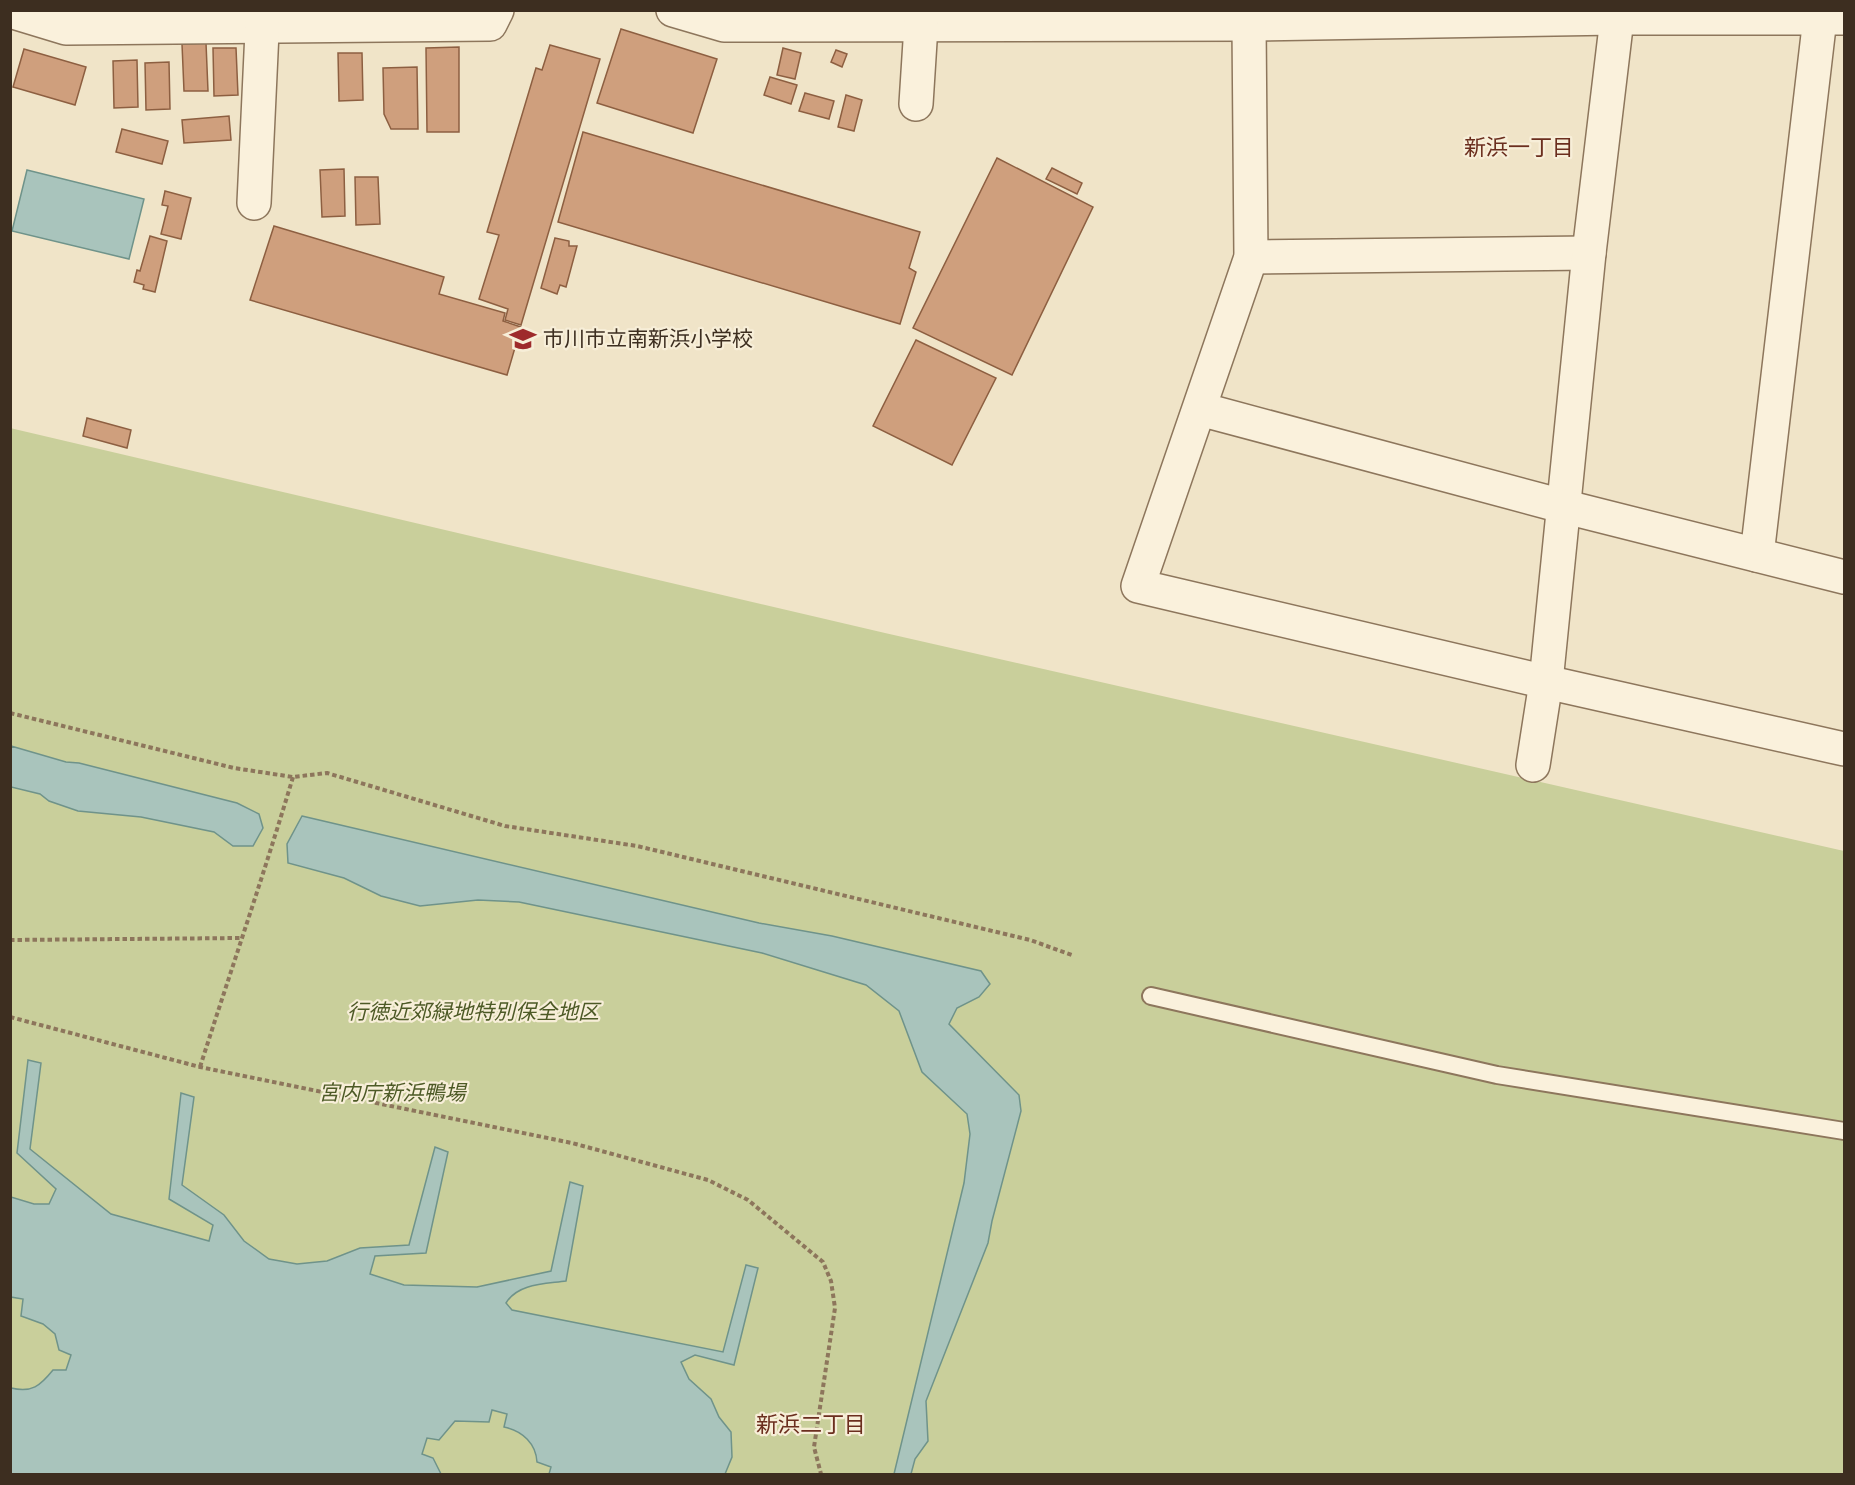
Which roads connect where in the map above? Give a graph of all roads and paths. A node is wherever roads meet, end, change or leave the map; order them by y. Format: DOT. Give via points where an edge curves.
graph roads {
  1 [pos="497,10"];
  2 [pos="673,10"];
  3 [pos="10,11"];
  4 [pos="1617,14"];
  5 [pos="921,18"];
  6 [pos="1832,18"];
  7 [pos="263,19"];
  8 [pos="1249,24"];
  9 [pos="916,104"];
  10 [pos="254,203"];
  11 [pos="1589,253"];
  12 [pos="1251,257"];
  13 [pos="1200,409"];
  14 [pos="1562,506"];
  15 [pos="1757,555"];
  16 [pos="1845,577"];
  17 [pos="1546,682"];
  18 [pos="10,713"];
  19 [pos="1845,749"];
  20 [pos="1533,765"];
  21 [pos="293,777"];
  22 [pos="241,938"];
  23 [pos="10,940"];
  24 [pos="1072,956"];
  25 [pos="1151,996"];
  26 [pos="10,1017"];
  27 [pos="200,1067"];
  28 [pos="1845,1131"];
  29 [pos="821,1474"];
  1 -- 7 [label="street" via="490,24"];
  2 -- 5 [label="street" via="724,25"];
  3 -- 7 [label="street" via="66,28"];
  4 -- 6 [label="street"];
  4 -- 8 [label="street"];
  4 -- 11 [label="street"];
  5 -- 8 [label="street"];
  5 -- 9 [label="street"];
  6 -- 15 [label="street"];
  7 -- 10 [label="street"];
  8 -- 12 [label="street"];
  11 -- 12 [label="street"];
  11 -- 14 [label="street"];
  12 -- 13 [label="street"];
  13 -- 14 [label="street"];
  13 -- 17 [label="street" via="1138,586"];
  14 -- 15 [label="street"];
  14 -- 17 [label="street"];
  15 -- 16 [label="street"];
  17 -- 19 [label="street"];
  17 -- 20 [label="street"];
  18 -- 21 [label="path" via="234,768"];
  21 -- 22 [label="path"];
  21 -- 24 [label="path" via="327,773 505,826 637,846 1030,940"];
  22 -- 23 [label="path"];
  22 -- 27 [label="path"];
  25 -- 28 [label="lane" via="1497,1074"];
  26 -- 27 [label="path"];
  27 -- 29 [label="path" via="572,1143 708,1180 748,1200 823,1262 831,1281 835,1308 813,1447"];
}
